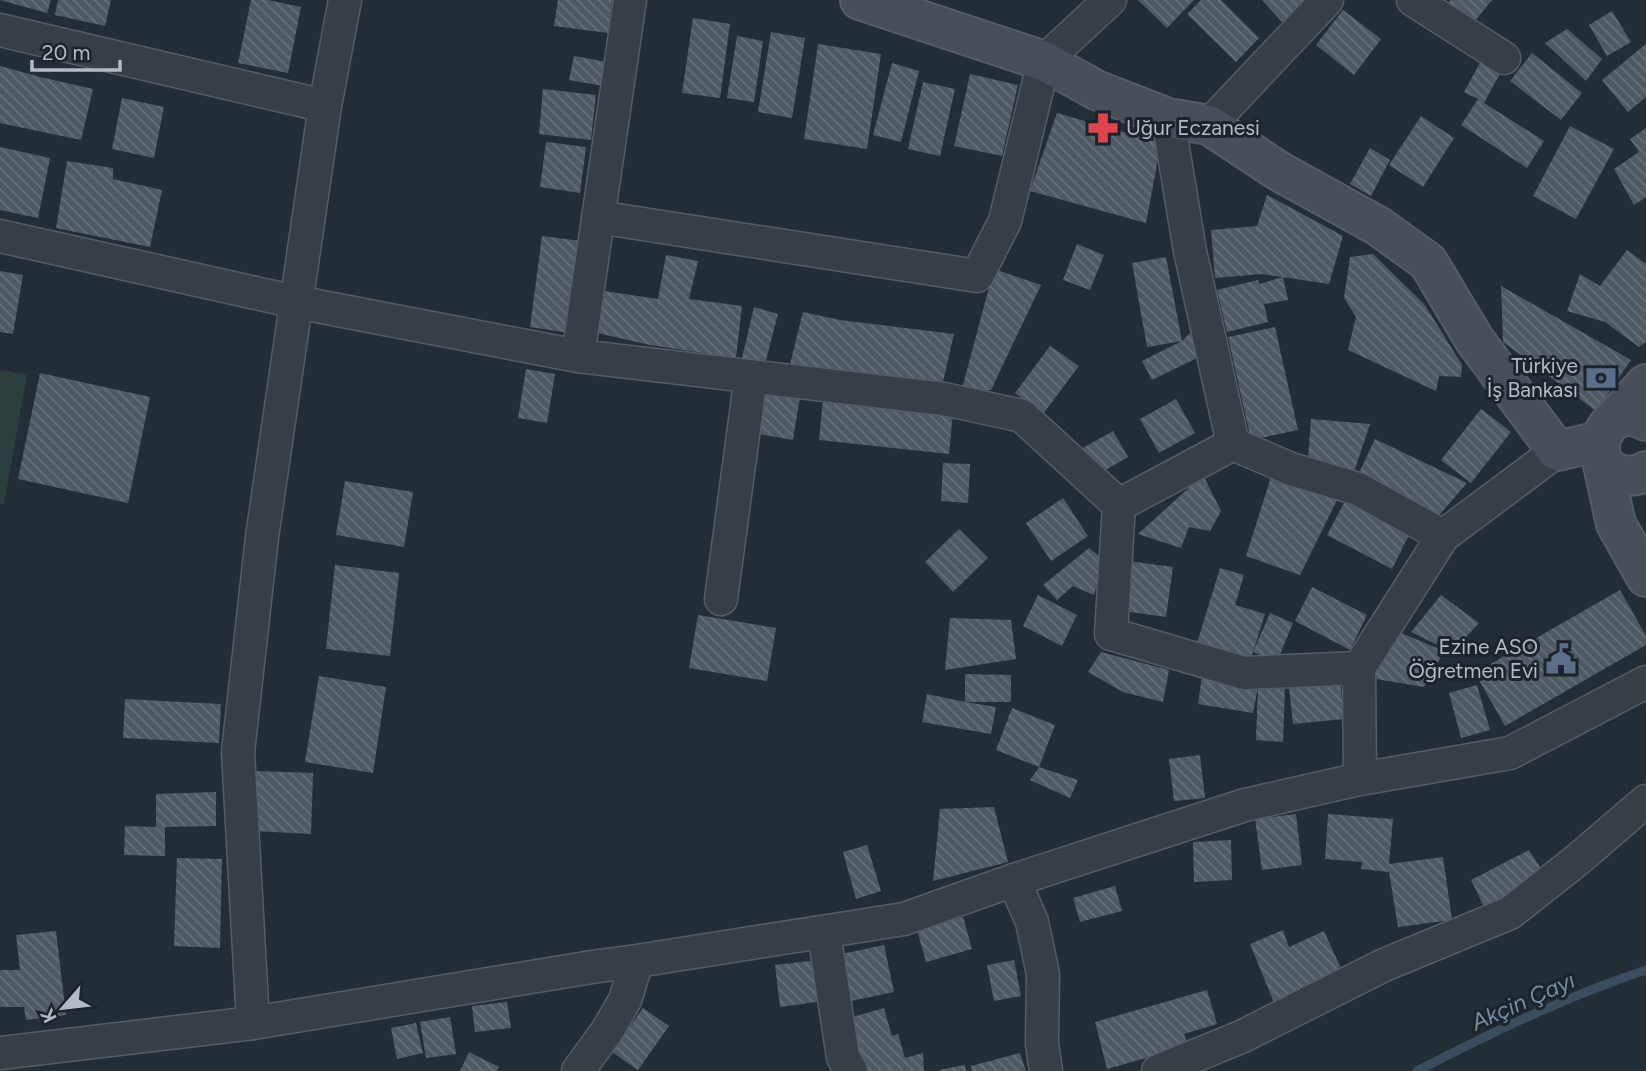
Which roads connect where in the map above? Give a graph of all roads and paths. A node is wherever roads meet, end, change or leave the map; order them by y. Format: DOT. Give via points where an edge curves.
graph roads {
  1 [pos="345,0"];
  2 [pos="630,0"];
  3 [pos="860,0"];
  4 [pos="1110,0"];
  5 [pos="1327,0"];
  6 [pos="1413,0"];
  7 [pos="0,30"];
  8 [pos="1504,58"];
  9 [pos="1044,61"];
  10 [pos="325,106"];
  11 [pos="1168,118"];
  12 [pos="1209,125"];
  13 [pos="598,217"];
  14 [pos="0,236"];
  15 [pos="296,302"];
  16 [pos="578,356"];
  17 [pos="751,376"];
  18 [pos="1646,384"];
  19 [pos="1615,435"];
  20 [pos="1233,444"];
  21 [pos="1557,451"];
  22 [pos="1646,471"];
  23 [pos="1119,505"];
  24 [pos="1443,536"];
  25 [pos="1646,577"];
  26 [pos="721,599"];
  27 [pos="1359,667"];
  28 [pos="1646,682"];
  29 [pos="1360,779"];
  30 [pos="1646,801"];
  31 [pos="1014,880"];
  32 [pos="824,933"];
  33 [pos="637,961"];
  34 [pos="253,1023"];
  35 [pos="0,1053"];
  36 [pos="578,1071"];
  37 [pos="851,1071"];
  38 [pos="1046,1071"];
  39 [pos="1158,1071"];
  1 -- 10 [label="street"];
  2 -- 13 [label="street"];
  3 -- 9 [label="main road"];
  4 -- 9 [label="street"];
  5 -- 12 [label="street"];
  6 -- 8 [label="street"];
  7 -- 10 [label="street"];
  9 -- 11 [label="main road" via="1096,90"];
  9 -- 13 [label="street" via="1004,220 977,276"];
  10 -- 15 [label="street"];
  11 -- 12 [label="main road"];
  11 -- 20 [label="street" via="1190,251"];
  12 -- 21 [label="main road" via="1277,170 1378,226 1427,262 1474,339"];
  13 -- 16 [label="street"];
  14 -- 15 [label="street"];
  15 -- 16 [label="street"];
  15 -- 34 [label="street" via="262,537 238,752"];
  16 -- 17 [label="street"];
  17 -- 23 [label="street" via="944,398 1022,416"];
  17 -- 26 [label="street"];
  18 -- 19 [label="main road"];
  19 -- 21 [label="main road"];
  19 -- 22 [label="main road" via="1606,465 1623,475"];
  19 -- 25 [label="main road" via="1616,524"];
  20 -- 23 [label="street"];
  20 -- 24 [label="street" via="1291,469 1357,489"];
  21 -- 24 [label="street"];
  23 -- 27 [label="street" via="1111,634 1244,673"];
  24 -- 27 [label="street"];
  27 -- 29 [label="street"];
  28 -- 29 [label="street" via="1510,753"];
  29 -- 31 [label="street" via="1245,805"];
  30 -- 39 [label="street" via="1510,914 1384,965 1241,1038"];
  31 -- 32 [label="street" via="904,919"];
  31 -- 38 [label="street" via="1032,922 1043,974"];
  32 -- 33 [label="street"];
  32 -- 37 [label="street" via="843,1057"];
  33 -- 34 [label="street"];
  33 -- 36 [label="street" via="625,1000"];
  34 -- 35 [label="street"];
}
